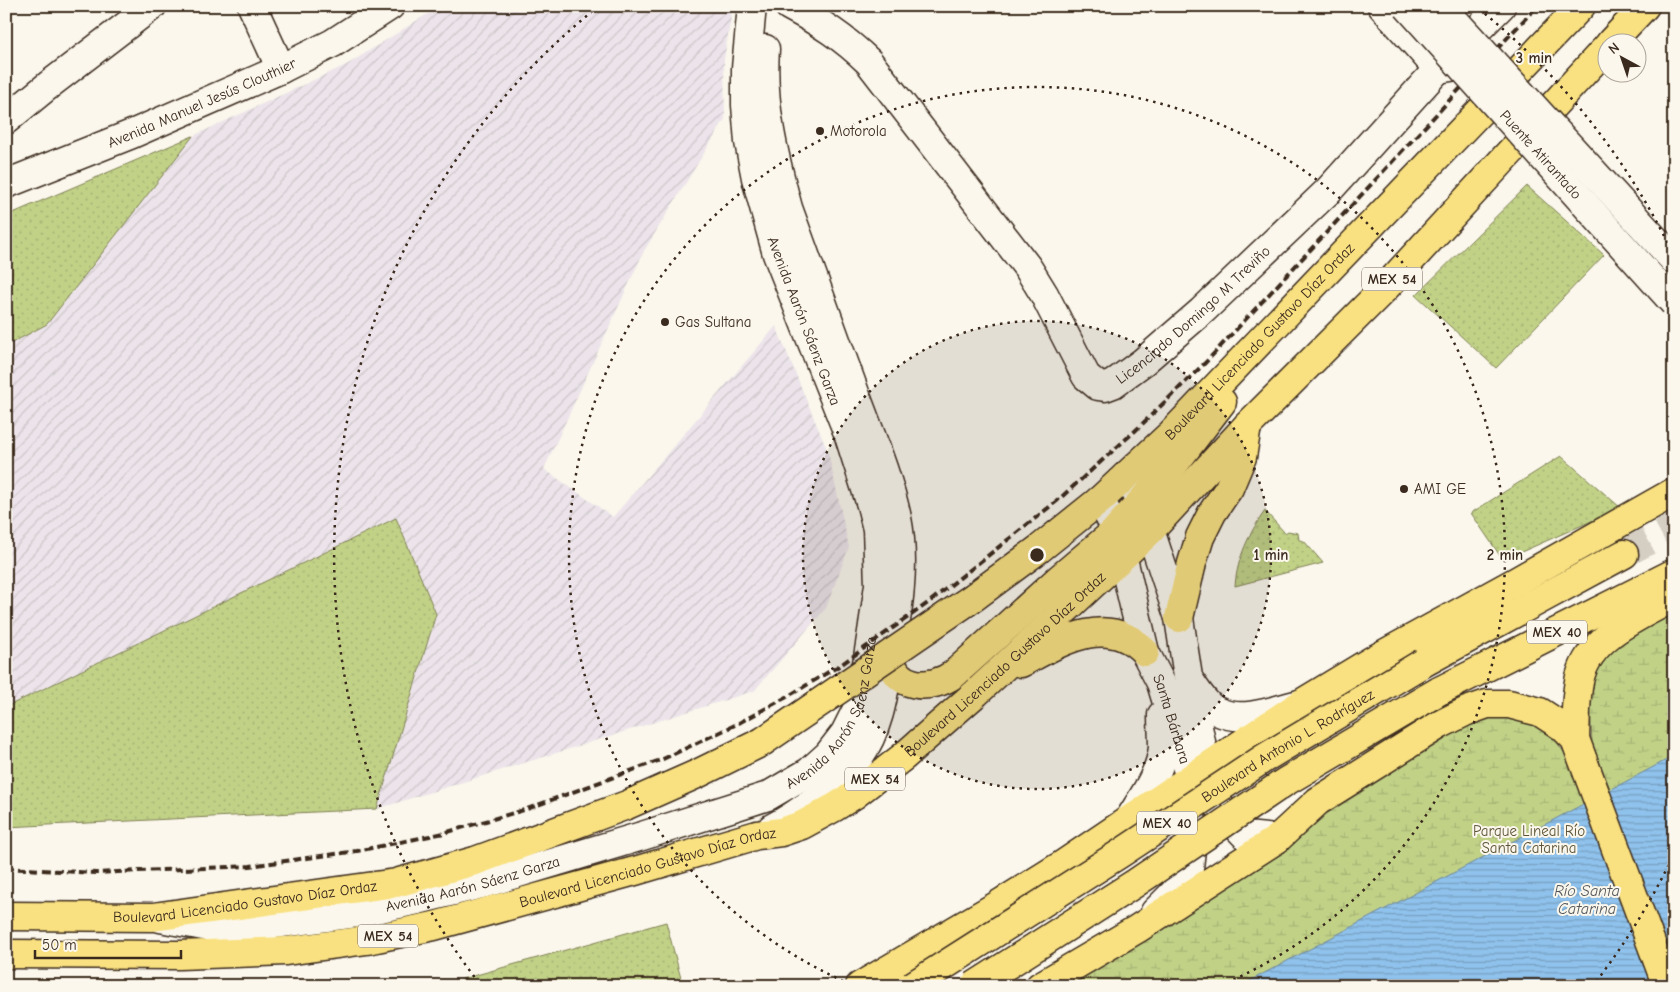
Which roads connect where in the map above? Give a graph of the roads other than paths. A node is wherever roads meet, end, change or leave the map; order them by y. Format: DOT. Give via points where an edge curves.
graph roads {
  1 [pos="152,6"];
  2 [pos="252,6"];
  3 [pos="390,6"];
  4 [pos="752,6"];
  5 [pos="770,6"];
  6 [pos="789,6"];
  7 [pos="1382,6"];
  8 [pos="1407,6"];
  9 [pos="1427,6"];
  10 [pos="1441,6"];
  11 [pos="1501,6"];
  12 [pos="1581,6"];
  13 [pos="1646,6"];
  14 [pos="1621,32"];
  15 [pos="1467,54"];
  16 [pos="1598,57"];
  17 [pos="281,69"];
  18 [pos="1438,69"];
  19 [pos="1499,93"];
  20 [pos="6,120"];
  21 [pos="1531,128"];
  22 [pos="6,184"];
  23 [pos="1674,260"];
  24 [pos="1674,284"];
  25 [pos="1674,303"];
  26 [pos="1240,363"];
  27 [pos="1247,426"];
  28 [pos="1126,476"];
  29 [pos="1674,492"];
  30 [pos="1100,500"];
  31 [pos="1141,503"];
  32 [pos="1116,529"];
  33 [pos="1150,531"];
  34 [pos="1624,554"];
  35 [pos="1674,554"];
  36 [pos="1123,556"];
  37 [pos="1674,573"];
  38 [pos="1674,596"];
  39 [pos="1179,618"];
  40 [pos="1520,651"];
  41 [pos="1145,652"];
  42 [pos="890,655"];
  43 [pos="1188,678"];
  44 [pos="1161,684"];
  45 [pos="976,692"];
  46 [pos="1302,703"];
  47 [pos="1576,740"];
  48 [pos="1198,773"];
  49 [pos="1130,818"];
  50 [pos="757,836"];
  51 [pos="1277,839"];
  52 [pos="6,916"];
  53 [pos="153,917"];
  54 [pos="1137,929"];
  55 [pos="6,954"];
  56 [pos="860,986"];
  57 [pos="912,986"];
  58 [pos="974,986"];
  59 [pos="1040,986"];
  60 [pos="1667,986"];
  1 -- 20 [label="main road"];
  2 -- 17 [label="main road"];
  3 -- 17 [label="main road, Avenida Manuel Jesús Clouthier" via="333,43"];
  4 -- 53 [label="main road, Avenida Aarón Sáenz Garza" via="746,105 756,178 777,254 848,433 877,529 879,585 872,632 861,701 845,733 809,772 768,796 482,884 356,913 251,927 209,927"];
  5 -- 42 [label="main road, Avenida Aarón Sáenz Garza" via="764,78 777,167 788,208 876,450 900,539 900,584"];
  6 -- 18 [label="main road, Licenciado Domingo M Treviño" via="818,21 869,62 1028,268 1086,376 1098,386 1105,387 1143,362 1263,254 1326,192"];
  7 -- 18 [label="main road"];
  8 -- 25 [label="main road, Puente Atirantado, bridge"];
  9 -- 15 [label="main road"];
  10 -- 23 [label="main road, Puente Atirantado, bridge"];
  11 -- 15 [label="main road"];
  12 -- 19 [label="main road, Boulevard Licenciado Gustavo Díaz Ordaz"];
  13 -- 14 [label="main road"];
  15 -- 18 [label="main road"];
  15 -- 19 [label="main road"];
  16 -- 21 [label="main road, Boulevard Licenciado Gustavo Díaz Ordaz / MEX 54"];
  17 -- 22 [label="main road, Avenida Manuel Jesús Clouthier"];
  19 -- 21 [label="main road"];
  19 -- 26 [label="main road, Boulevard Licenciado Gustavo Díaz Ordaz"];
  21 -- 24 [label="main road"];
  21 -- 27 [label="main road, Boulevard Licenciado Gustavo Díaz Ordaz / MEX 54" via="1384,288"];
  26 -- 28 [label="main road, Boulevard Licenciado Gustavo Díaz Ordaz"];
  26 -- 31 [label="main road" via="1229,390 1211,417"];
  27 -- 33 [label="main road, Boulevard Licenciado Gustavo Díaz Ordaz / MEX 54"];
  27 -- 39 [label="main road" via="1242,457 1229,488 1200,537"];
  28 -- 30 [label="main road, Boulevard Licenciado Gustavo Díaz Ordaz"];
  28 -- 31 [label="main road, Santa Bárbara"];
  29 -- 46 [label="main road" via="1372,660"];
  30 -- 32 [label="main road, Santa Bárbara"];
  30 -- 53 [label="main road, Boulevard Licenciado Gustavo Díaz Ordaz, bridge" via="974,597 762,742 627,805 475,861 396,884"];
  31 -- 32 [label="main road"];
  31 -- 33 [label="main road, Santa Bárbara"];
  32 -- 36 [label="main road, Santa Bárbara"];
  32 -- 42 [label="main road" via="948,679 930,685 911,683 896,673"];
  33 -- 36 [label="main road, Boulevard Licenciado Gustavo Díaz Ordaz / MEX 54"];
  33 -- 39 [label="main road, Santa Bárbara"];
  34 -- 57 [label="main road, Boulevard Antonio L. Rodríguez / MEX 40, bridge" via="1423,663 1266,757"];
  35 -- 40 [label="main road" via="1628,578"];
  36 -- 41 [label="main road, Santa Bárbara"];
  36 -- 45 [label="main road, Boulevard Licenciado Gustavo Díaz Ordaz / MEX 54"];
  37 -- 40 [label="main road, Boulevard Antonio L. Rodríguez / MEX 40"];
  38 -- 47 [label="main road" via="1614,632 1588,657 1580,680"];
  39 -- 43 [label="main road, Santa Bárbara"];
  40 -- 58 [label="main road, Boulevard Antonio L. Rodríguez / MEX 40, bridge" via="1439,691 1285,782"];
  41 -- 44 [label="main road, Santa Bárbara"];
  41 -- 45 [label="main road" via="1120,634 1093,632 1036,654"];
  42 -- 50 [label="main road, Avenida Aarón Sáenz Garza" via="882,707 859,756 833,784 798,813"];
  43 -- 46 [label="main road" via="1211,707 1229,715 1257,714"];
  43 -- 48 [label="main road, Santa Bárbara"];
  44 -- 48 [label="main road, Santa Bárbara"];
  44 -- 49 [label="main road" via="1162,749 1152,784"];
  45 -- 50 [label="main road, Boulevard Licenciado Gustavo Díaz Ordaz / MEX 54" via="903,757 854,795 802,825"];
  46 -- 48 [label="main road"];
  47 -- 51 [label="main road" via="1540,712 1510,704 1487,704 1439,725 1318,801"];
  47 -- 60 [label="main road"];
  48 -- 49 [label="main road"];
  48 -- 51 [label="main road, Santa Bárbara" via="1221,810 1246,836"];
  48 -- 54 [label="main road, Santa Bárbara" via="1189,868 1175,892"];
  49 -- 56 [label="main road" via="998,905"];
  50 -- 55 [label="main road, Boulevard Licenciado Gustavo Díaz Ordaz / MEX 54" via="443,924 367,940 286,951 179,955"];
  51 -- 54 [label="main road"];
  52 -- 53 [label="main road, Boulevard Licenciado Gustavo Díaz Ordaz"];
  54 -- 59 [label="main road"];
}
